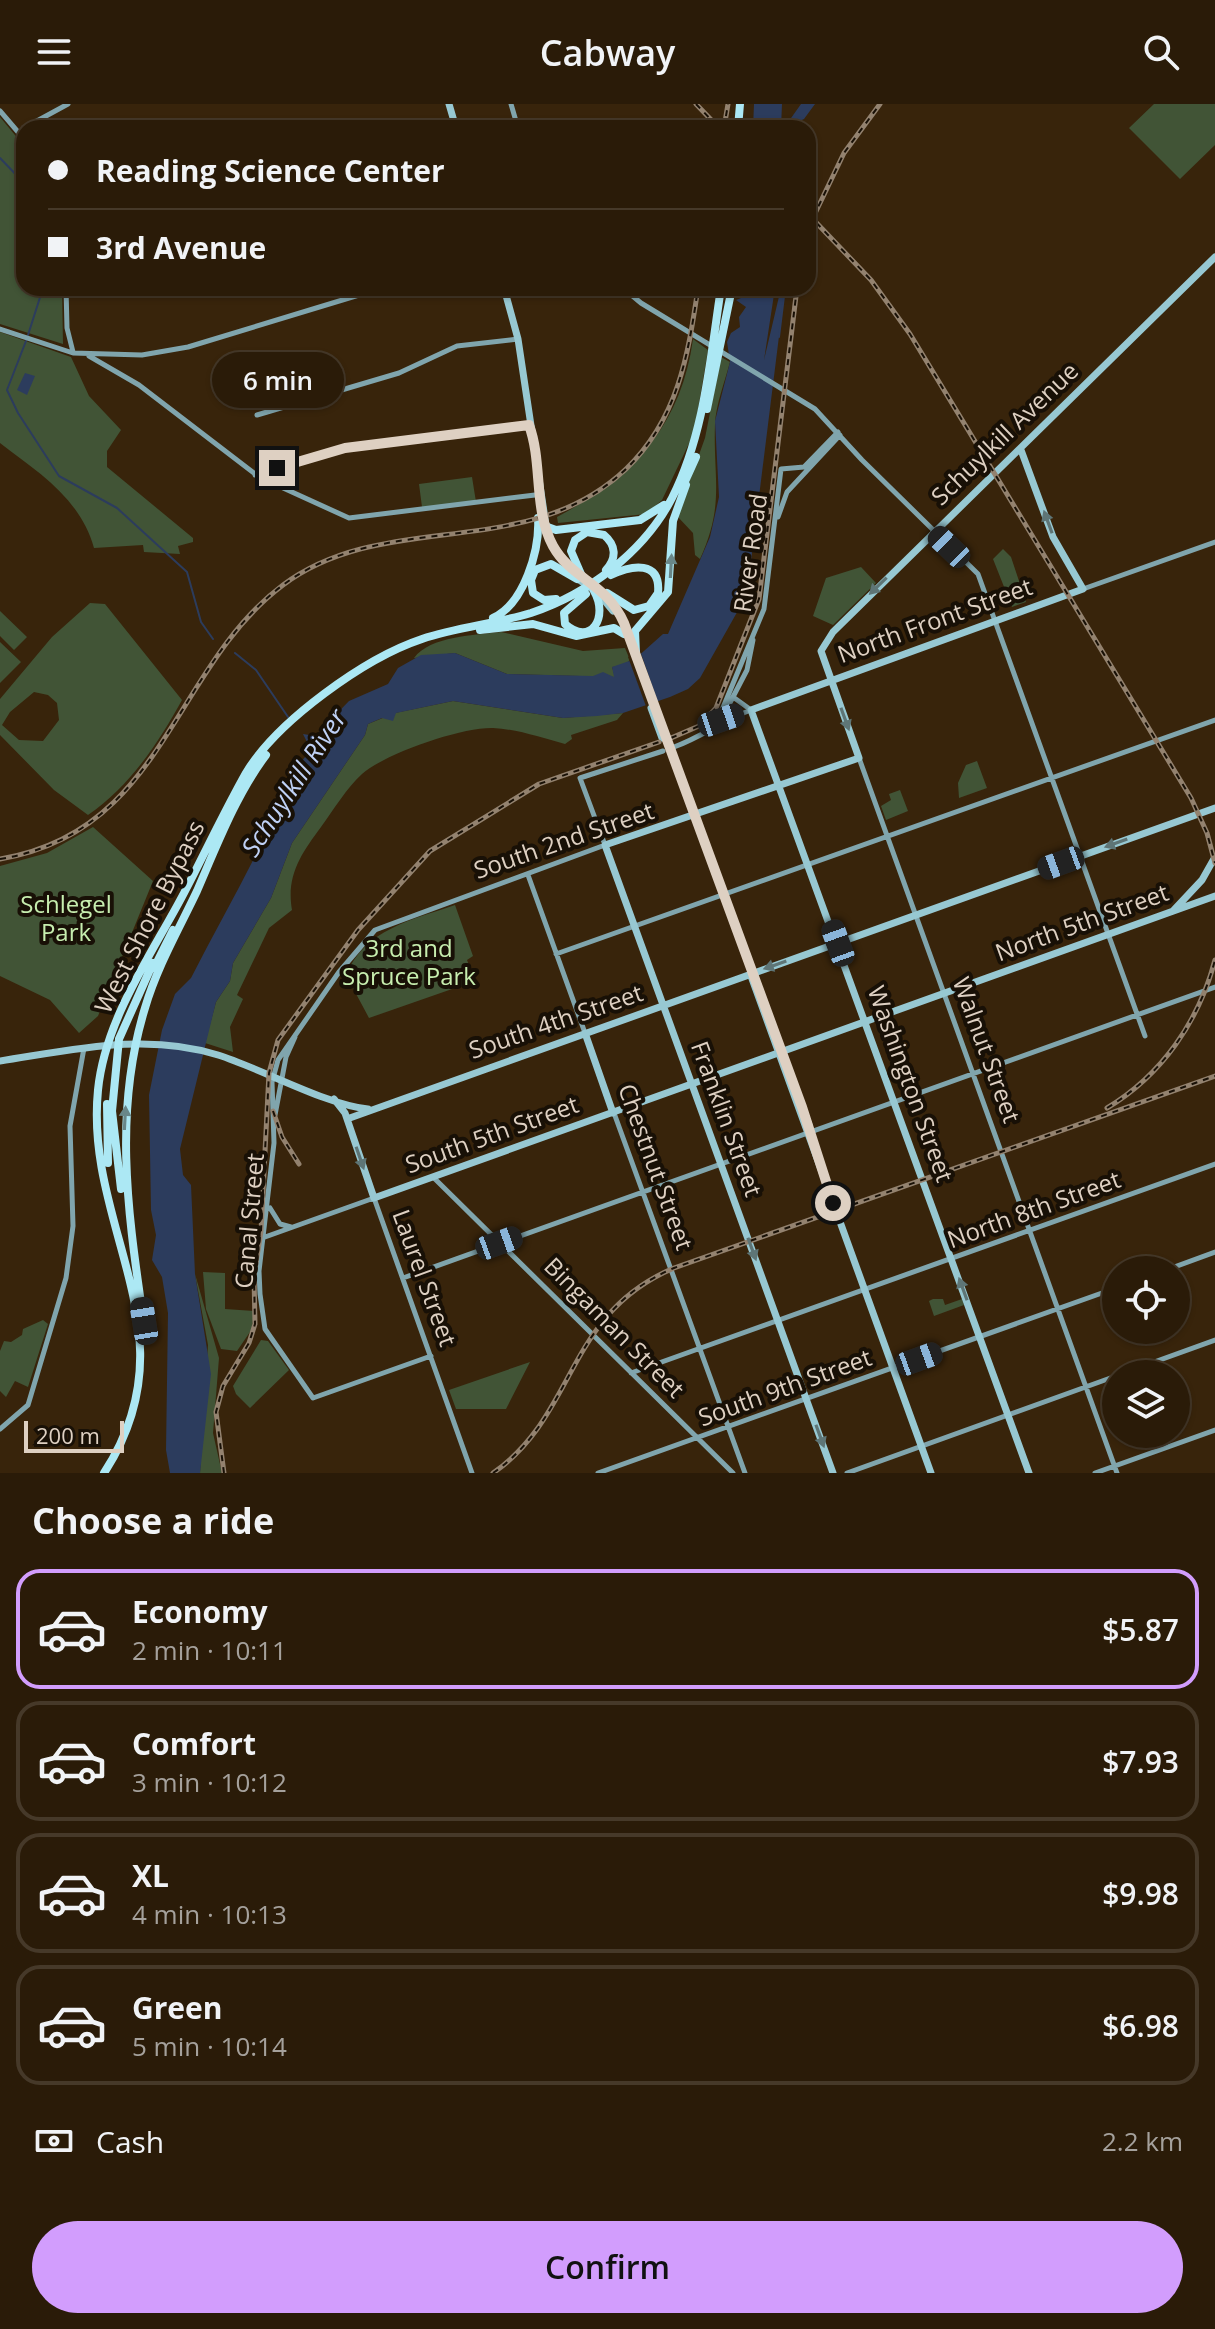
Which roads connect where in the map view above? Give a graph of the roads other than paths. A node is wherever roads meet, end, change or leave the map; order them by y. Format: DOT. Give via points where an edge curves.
graph roads {
  1 [pos="68,104"];
  2 [pos="0,111"];
  3 [pos="39,120"];
  4 [pos="16,124"];
  5 [pos="1215,257"];
  6 [pos="66,296"];
  7 [pos="356,296"];
  8 [pos="506,296"];
  9 [pos="635,296"];
  10 [pos="720,296"];
  11 [pos="730,296"];
  12 [pos="0,329"];
  13 [pos="518,339"];
  14 [pos="73,353"];
  15 [pos="89,356"];
  16 [pos="257,415"];
  17 [pos="529,425"];
  18 [pos="832,426"];
  19 [pos="841,436"];
  20 [pos="831,442"];
  21 [pos="1021,450"];
  22 [pos="255,475"];
  23 [pos="688,477"];
  24 [pos="676,488"];
  25 [pos="535,495"];
  26 [pos="539,512"];
  27 [pos="776,522"];
  28 [pos="545,526"];
  29 [pos="934,532"];
  30 [pos="1215,542"];
  31 [pos="611,575"];
  32 [pos="579,576"];
  33 [pos="1083,589"];
  34 [pos="576,593"];
  35 [pos="597,593"];
  36 [pos="995,621"];
  37 [pos="476,630"];
  38 [pos="441,633"];
  39 [pos="629,635"];
  40 [pos="753,640"];
  41 [pos="420,642"];
  42 [pos="825,642"];
  43 [pos="636,653"];
  44 [pos="830,680"];
  45 [pos="739,686"];
  46 [pos="730,698"];
  47 [pos="321,701"];
  48 [pos="742,702"];
  49 [pos="751,710"];
  50 [pos="1215,720"];
  51 [pos="719,721"];
  52 [pos="674,747"];
  53 [pos="663,751"];
  54 [pos="859,758"];
  55 [pos="773,765"];
  56 [pos="1052,778"];
  57 [pos="782,785"];
  58 [pos="683,787"];
  59 [pos="768,789"];
  60 [pos="788,803"];
  61 [pos="689,805"];
  62 [pos="1215,808"];
  63 [pos="711,811"];
  64 [pos="694,817"];
  65 [pos="677,823"];
  66 [pos="887,837"];
  67 [pos="210,844"];
  68 [pos="605,845"];
  69 [pos="1080,856"];
  70 [pos="212,857"];
  71 [pos="1213,861"];
  72 [pos="809,865"];
  73 [pos="528,875"];
  74 [pos="723,896"];
  75 [pos="1214,897"];
  76 [pos="1171,912"];
  77 [pos="916,914"];
  78 [pos="635,927"];
  79 [pos="1109,935"];
  80 [pos="838,943"];
  81 [pos="556,954"];
  82 [pos="339,972"];
  83 [pos="751,974"];
  84 [pos="1215,987"];
  85 [pos="945,994"];
  86 [pos="664,1005"];
  87 [pos="1137,1015"];
  88 [pos="866,1022"];
  89 [pos="585,1033"];
  90 [pos="1145,1036"];
  91 [pos="138,1038"];
  92 [pos="119,1045"];
  93 [pos="84,1048"];
  94 [pos="780,1053"];
  95 [pos="0,1061"];
  96 [pos="974,1074"];
  97 [pos="692,1085"];
  98 [pos="333,1098"];
  99 [pos="895,1102"];
  100 [pos="374,1108"];
  101 [pos="613,1113"];
  102 [pos="347,1119"];
  103 [pos="808,1133"];
  104 [pos="721,1164"];
  105 [pos="1215,1164"];
  106 [pos="433,1177"];
  107 [pos="642,1192"];
  108 [pos="374,1198"];
  109 [pos="269,1205"];
  110 [pos="292,1227"];
  111 [pos="1030,1230"];
  112 [pos="265,1237"];
  113 [pos="499,1243"];
  114 [pos="123,1250"];
  115 [pos="134,1251"];
  116 [pos="1215,1252"];
  117 [pos="952,1259"];
  118 [pos="1190,1261"];
  119 [pos="403,1278"];
  120 [pos="865,1290"];
  121 [pos="1102,1293"];
  122 [pos="1058,1309"];
  123 [pos="778,1321"];
  124 [pos="980,1337"];
  125 [pos="1215,1340"];
  126 [pos="699,1348"];
  127 [pos="431,1356"];
  128 [pos="1160,1360"];
  129 [pos="893,1368"];
  130 [pos="631,1373"];
  131 [pos="1102,1381"];
  132 [pos="1086,1387"];
  133 [pos="807,1399"];
  134 [pos="1008,1415"];
  135 [pos="728,1427"];
  136 [pos="0,1429"];
  137 [pos="1215,1430"];
  138 [pos="697,1438"];
  139 [pos="921,1446"];
  140 [pos="1116,1470"];
  141 [pos="106,1473"];
  142 [pos="472,1473"];
  143 [pos="598,1473"];
  144 [pos="733,1473"];
  145 [pos="745,1473"];
  146 [pos="833,1473"];
  147 [pos="847,1473"];
  148 [pos="931,1473"];
  149 [pos="1029,1473"];
  150 [pos="1095,1473"];
  1 -- 3 [label="street"];
  2 -- 4 [label="street"];
  5 -- 21 [label="main road, Schuylkill Avenue"];
  6 -- 14 [label="street"];
  7 -- 15 [label="street" via="188,347"];
  8 -- 13 [label="main road"];
  9 -- 18 [label="street" via="807,403"];
  10 -- 24 [label="highway, West Shore Bypass" via="697,436"];
  11 -- 23 [label="highway, West Shore Bypass"];
  12 -- 14 [label="street"];
  13 -- 16 [label="street" via="457,346 399,373"];
  13 -- 17 [label="main road"];
  14 -- 15 [label="street"];
  15 -- 22 [label="street" via="139,385"];
  17 -- 22 [label="street" via="345,448"];
  17 -- 25 [label="main road"];
  17 -- 26 [label="main road"];
  18 -- 19 [label="street"];
  18 -- 20 [label="street"];
  19 -- 20 [label="street"];
  19 -- 20 [label="street"];
  19 -- 29 [label="street"];
  20 -- 27 [label="street" via="787,492"];
  20 -- 27 [label="street, River Road" via="804,467 781,469"];
  21 -- 29 [label="main road, Schuylkill Avenue"];
  33 -- 21 [label="main road, one-way" via="1053,537"];
  22 -- 25 [label="street" via="288,494 353,518"];
  23 -- 31 [label="highway, West Shore Bypass" via="652,536"];
  39 -- 23 [label="highway, one-way" via="668,592 673,521"];
  24 -- 28 [label="highway" via="656,513 640,520 556,530"];
  24 -- 35 [label="highway, West Shore Bypass" via="654,526"];
  25 -- 26 [label="main road"];
  26 -- 28 [label="main road"];
  26 -- 32 [label="main road" via="551,551"];
  26 -- 38 [label="highway" via="535,550 511,606 494,618"];
  27 -- 40 [label="street, River Road" via="766,602"];
  28 -- 32 [label="main road" via="558,553"];
  29 -- 36 [label="street" via="978,574"];
  29 -- 42 [label="main road, Schuylkill Avenue, one-way"];
  30 -- 33 [label="street, North Front Street"];
  31 -- 35 [label="highway, West Shore Bypass"];
  31 -- 35 [label="highway" via="644,566 655,576 658,593 649,606 634,610"];
  32 -- 34 [label="highway" via="547,564 535,570 531,580 533,593 544,600"];
  32 -- 35 [label="main road"];
  32 -- 35 [label="main road"];
  32 -- 35 [label="highway" via="571,558 574,542 586,533 604,535 613,558"];
  33 -- 36 [label="main road, North Front Street"];
  34 -- 35 [label="highway, West Shore Bypass"];
  34 -- 38 [label="highway, West Shore Bypass" via="530,613"];
  35 -- 35 [label="highway" via="601,615 595,626 571,629 564,611"];
  35 -- 37 [label="highway, West Shore Bypass"];
  35 -- 39 [label="main road"];
  36 -- 44 [label="main road, North Front Street"];
  36 -- 56 [label="street"];
  37 -- 39 [label="highway" via="526,623 576,636 614,628"];
  37 -- 41 [label="highway, West Shore Bypass"];
  38 -- 41 [label="highway, West Shore Bypass"];
  39 -- 43 [label="highway"];
  39 -- 58 [label="main road"];
  40 -- 45 [label="street, River Road"];
  40 -- 46 [label="street, River Road"];
  41 -- 47 [label="highway, West Shore Bypass"];
  42 -- 44 [label="main road, Walnut Street" via="821,651"];
  43 -- 58 [label="main road"];
  44 -- 49 [label="main road, North Front Street"];
  44 -- 54 [label="main road, Walnut Street, one-way"];
  45 -- 46 [label="street, River Road"];
  45 -- 48 [label="street"];
  46 -- 48 [label="street"];
  46 -- 49 [label="street"];
  46 -- 51 [label="street, River Road"];
  47 -- 67 [label="highway, West Shore Bypass" via="284,728 256,760"];
  47 -- 70 [label="highway, West Shore Bypass" via="264,758"];
  48 -- 49 [label="street"];
  49 -- 51 [label="street, North Front Street"];
  49 -- 55 [label="main road, Washington Street"];
  50 -- 56 [label="street"];
  51 -- 52 [label="street, North Front Street"];
  53 -- 68 [label="street, Franklin Street" via="580,778"];
  54 -- 57 [label="main road, South 2nd Street"];
  54 -- 66 [label="street, Walnut Street"];
  55 -- 57 [label="main road, Washington Street"];
  55 -- 59 [label="main road" via="775,782"];
  56 -- 66 [label="street"];
  56 -- 69 [label="street"];
  57 -- 59 [label="main road, South 2nd Street"];
  57 -- 60 [label="main road, Washington Street"];
  58 -- 61 [label="main road"];
  59 -- 60 [label="main road" via="782,793"];
  59 -- 63 [label="main road, South 2nd Street"];
  60 -- 72 [label="main road, Washington Street"];
  61 -- 63 [label="main road"];
  61 -- 64 [label="main road"];
  61 -- 65 [label="main road"];
  62 -- 69 [label="main road, South 4th Street, one-way"];
  63 -- 64 [label="main road, South 2nd Street"];
  64 -- 65 [label="main road, South 2nd Street"];
  64 -- 74 [label="main road"];
  65 -- 68 [label="main road, South 2nd Street"];
  66 -- 72 [label="street"];
  66 -- 77 [label="street, Walnut Street"];
  67 -- 92 [label="highway"];
  67 -- 114 [label="highway, West Shore Bypass" via="105,1053 98,1138"];
  68 -- 73 [label="street, South 2nd Street"];
  68 -- 78 [label="main road, Franklin Street"];
  69 -- 77 [label="main road, South 4th Street"];
  69 -- 79 [label="street"];
  70 -- 91 [label="highway, West Shore Bypass" via="153,986"];
  70 -- 92 [label="highway"];
  71 -- 76 [label="main road"];
  72 -- 74 [label="street"];
  72 -- 80 [label="main road, Washington Street"];
  73 -- 81 [label="street, Chestnut Street"];
  73 -- 82 [label="street, South 2nd Street" via="375,930"];
  74 -- 78 [label="street"];
  74 -- 83 [label="main road"];
  75 -- 76 [label="main road, North 5th Street"];
  76 -- 79 [label="main road, North 5th Street"];
  77 -- 80 [label="main road, South 4th Street"];
  77 -- 85 [label="street, Walnut Street"];
  78 -- 81 [label="street"];
  78 -- 86 [label="main road, Franklin Street"];
  79 -- 85 [label="main road, North 5th Street"];
  79 -- 87 [label="street"];
  80 -- 83 [label="main road, South 4th Street, one-way"];
  80 -- 88 [label="main road, Washington Street"];
  81 -- 89 [label="street, Chestnut Street"];
  82 -- 109 [label="street, Canal Street" via="286,1057 275,1116"];
  83 -- 86 [label="main road, South 4th Street"];
  83 -- 94 [label="main road"];
  84 -- 87 [label="street"];
  85 -- 88 [label="main road, North 5th Street"];
  85 -- 96 [label="street, Walnut Street"];
  86 -- 89 [label="main road, South 4th Street"];
  86 -- 97 [label="main road, Franklin Street"];
  87 -- 90 [label="street"];
  87 -- 96 [label="street"];
  88 -- 94 [label="main road, North 5th Street"];
  88 -- 99 [label="main road, Washington Street"];
  89 -- 100 [label="main road, South 4th Street"];
  89 -- 101 [label="main road, Chestnut Street"];
  91 -- 92 [label="main road"];
  91 -- 98 [label="main road" via="218,1055"];
  115 -- 91 [label="highway, West Shore Bypass, one-way" via="124,1165 126,1087"];
  92 -- 93 [label="main road"];
  92 -- 114 [label="highway" via="106,1132"];
  92 -- 115 [label="highway" via="112,1126"];
  93 -- 95 [label="main road"];
  93 -- 136 [label="street" via="70,1126 73,1226 67,1270 29,1402"];
  94 -- 97 [label="main road, South 5th Street"];
  94 -- 103 [label="main road"];
  96 -- 99 [label="street"];
  96 -- 111 [label="street, Walnut Street"];
  97 -- 101 [label="main road, South 5th Street"];
  97 -- 104 [label="main road, Franklin Street"];
  98 -- 100 [label="main road"];
  98 -- 102 [label="main road, Laurel Street"];
  99 -- 103 [label="street"];
  99 -- 117 [label="main road, Washington Street"];
  100 -- 102 [label="main road, South 4th Street"];
  101 -- 106 [label="main road, South 5th Street"];
  101 -- 107 [label="street, Chestnut Street"];
  102 -- 108 [label="main road, Laurel Street, one-way"];
  103 -- 104 [label="street"];
  103 -- 120 [label="main road"];
  104 -- 107 [label="street"];
  104 -- 123 [label="main road, Franklin Street, one-way"];
  105 -- 111 [label="street, North 8th Street"];
  106 -- 108 [label="main road, South 5th Street"];
  106 -- 113 [label="street, Bingaman Street"];
  107 -- 113 [label="street"];
  107 -- 126 [label="street, Chestnut Street"];
  108 -- 110 [label="street, South 5th Street"];
  108 -- 119 [label="street, Laurel Street"];
  109 -- 110 [label="street" via="276,1220"];
  109 -- 112 [label="street, Canal Street"];
  110 -- 112 [label="street, South 5th Street"];
  111 -- 117 [label="street, North 8th Street"];
  111 -- 122 [label="street, Walnut Street"];
  112 -- 127 [label="street, Canal Street" via="259,1271 265,1329 313,1398"];
  113 -- 119 [label="street"];
  113 -- 130 [label="street, Bingaman Street"];
  114 -- 141 [label="highway, West Shore Bypass" via="140,1328 141,1372 130,1420"];
  115 -- 141 [label="highway, West Shore Bypass" via="144,1321 143,1387 131,1432"];
  116 -- 118 [label="street"];
  117 -- 120 [label="street, North 8th Street"];
  124 -- 117 [label="main road, Washington Street, one-way"];
  119 -- 127 [label="street, Laurel Street"];
  120 -- 123 [label="street, North 8th Street"];
  120 -- 129 [label="main road"];
  121 -- 122 [label="street, South 9th Street"];
  122 -- 124 [label="street, South 9th Street"];
  122 -- 132 [label="street, Walnut Street"];
  123 -- 126 [label="street, North 8th Street"];
  123 -- 133 [label="main road, Franklin Street"];
  124 -- 129 [label="street, South 9th Street"];
  124 -- 134 [label="main road, Washington Street"];
  125 -- 128 [label="street"];
  126 -- 130 [label="street, North 8th Street"];
  126 -- 135 [label="street, Chestnut Street"];
  127 -- 142 [label="street, Laurel Street"];
  129 -- 133 [label="street, South 9th Street"];
  129 -- 139 [label="main road"];
  130 -- 138 [label="street, Bingaman Street"];
  131 -- 132 [label="street"];
  132 -- 134 [label="street"];
  132 -- 140 [label="street, Walnut Street"];
  133 -- 135 [label="street, South 9th Street"];
  133 -- 146 [label="main road, Franklin Street, one-way"];
  134 -- 139 [label="street"];
  134 -- 149 [label="main road, Washington Street"];
  135 -- 138 [label="street, South 9th Street"];
  135 -- 145 [label="street, Chestnut Street"];
  137 -- 140 [label="street"];
  138 -- 143 [label="street, South 9th Street"];
  138 -- 144 [label="street, Bingaman Street"];
  139 -- 147 [label="street"];
  139 -- 148 [label="main road"];
  140 -- 150 [label="street"];
}
